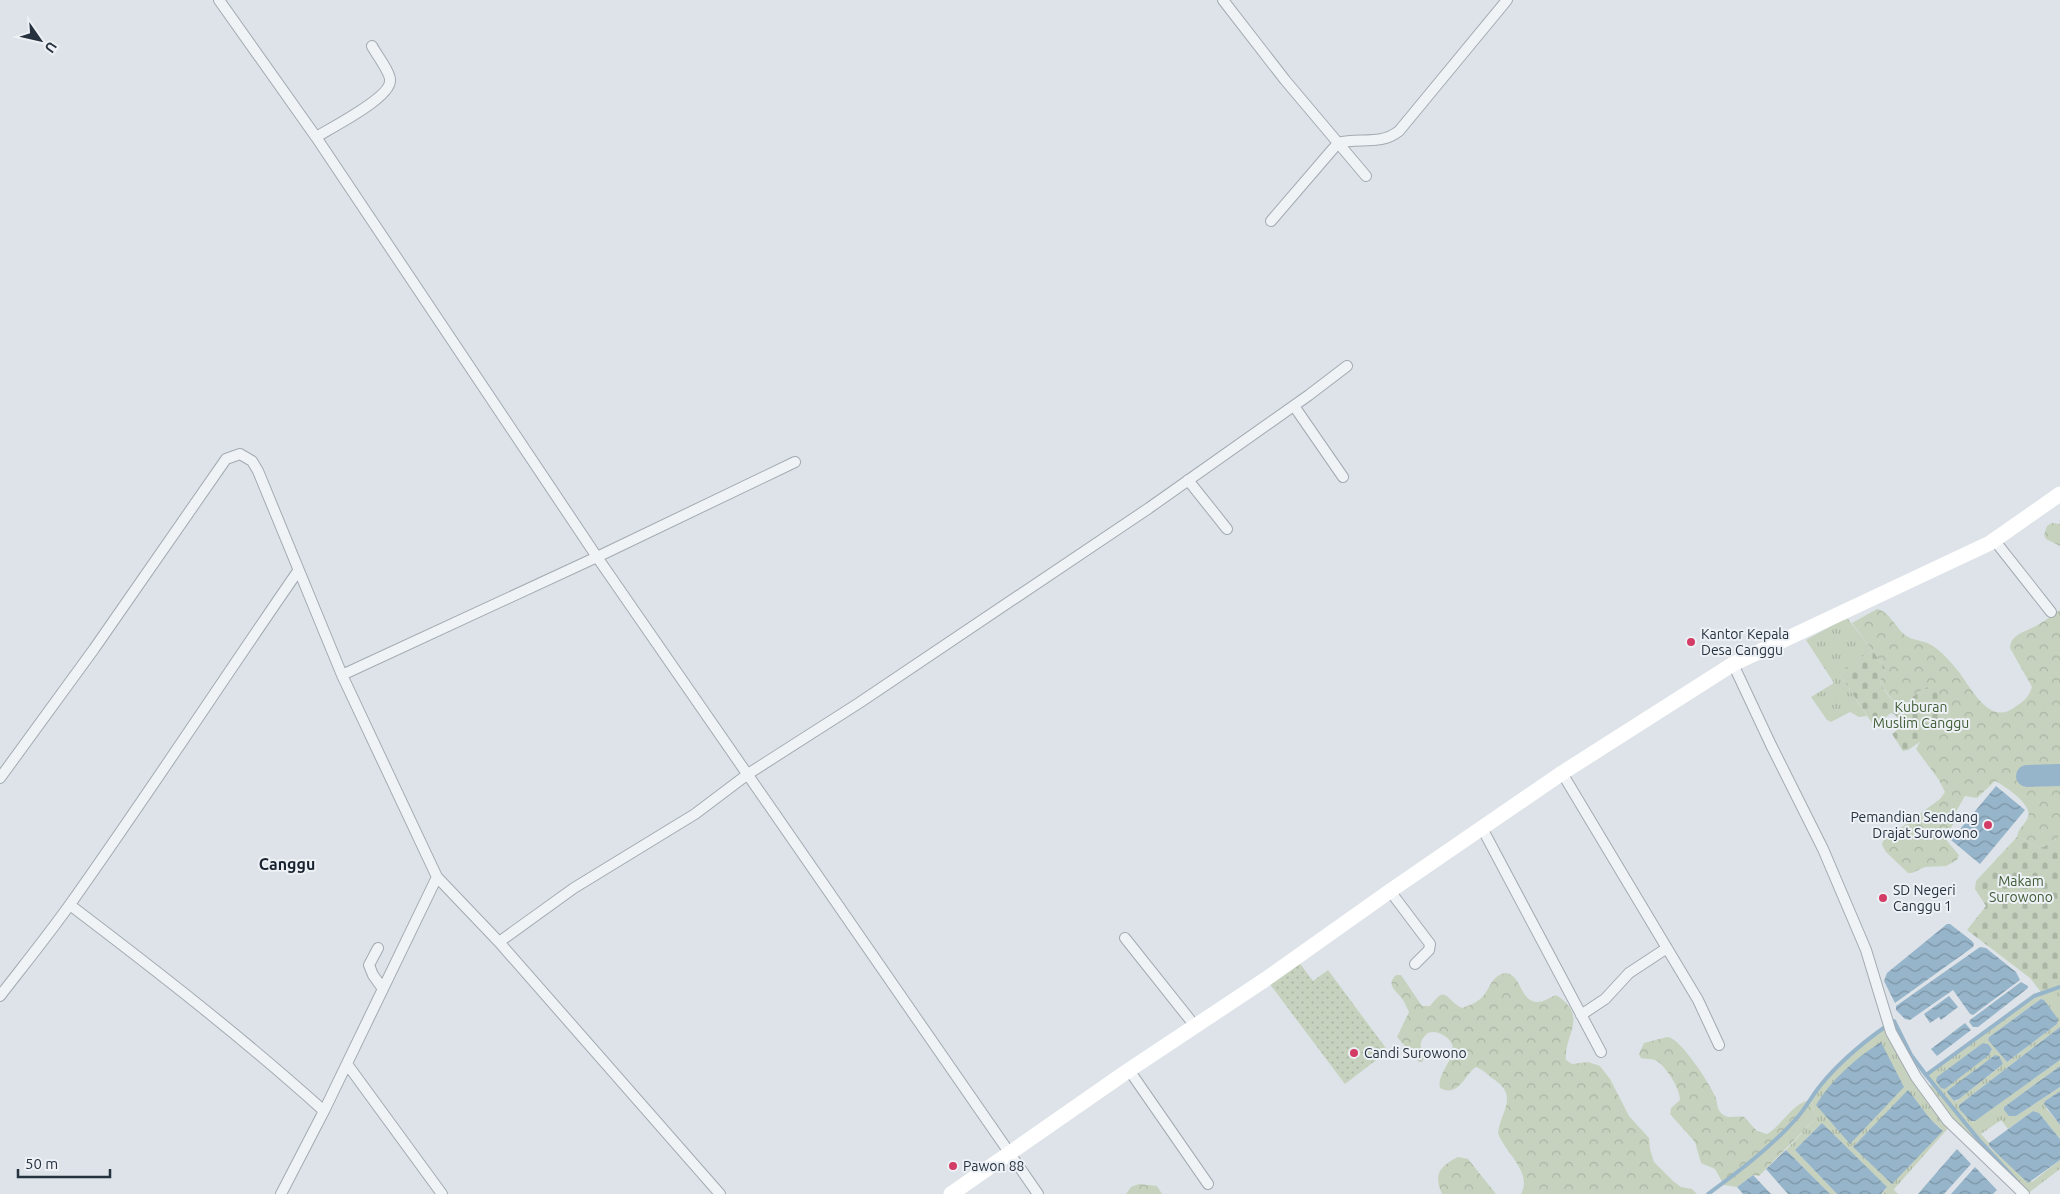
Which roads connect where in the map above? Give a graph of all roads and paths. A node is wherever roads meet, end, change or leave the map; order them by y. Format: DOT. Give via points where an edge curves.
graph roads {
  1 [pos="219,0"];
  2 [pos="1223,0"];
  3 [pos="1507,0"];
  4 [pos="372,46"];
  5 [pos="316,137"];
  6 [pos="1338,143"];
  7 [pos="1366,176"];
  8 [pos="1271,221"];
  9 [pos="1347,366"];
  10 [pos="1294,406"];
  11 [pos="794,462"];
  12 [pos="1343,477"];
  13 [pos="1188,480"];
  14 [pos="2060,494"];
  15 [pos="1227,529"];
  16 [pos="1994,540"];
  17 [pos="597,557"];
  18 [pos="298,571"];
  19 [pos="2051,612"];
  20 [pos="1733,664"];
  21 [pos="342,675"];
  22 [pos="1562,773"];
  23 [pos="748,774"];
  24 [pos="0,778"];
  25 [pos="1482,828"];
  26 [pos="437,877"];
  27 [pos="1390,891"];
  28 [pos="70,904"];
  29 [pos="1125,938"];
  30 [pos="498,942"];
  31 [pos="378,948"];
  32 [pos="1667,948"];
  33 [pos="1415,964"];
  34 [pos="383,989"];
  35 [pos="0,996"];
  36 [pos="1581,1015"];
  37 [pos="1195,1026"];
  38 [pos="1719,1044"];
  39 [pos="1601,1052"];
  40 [pos="347,1064"];
  41 [pos="1128,1070"];
  42 [pos="324,1111"];
  43 [pos="1011,1153"];
  44 [pos="1208,1184"];
  45 [pos="281,1194"];
  46 [pos="442,1194"];
  47 [pos="720,1194"];
  48 [pos="951,1194"];
  49 [pos="1038,1194"];
  50 [pos="2024,1194"];
  1 -- 5 [label="street"];
  2 -- 6 [label="street"];
  3 -- 6 [label="street" via="1399,131 1380,141"];
  4 -- 5 [label="street" via="389,75 388,88"];
  5 -- 17 [label="street"];
  6 -- 7 [label="street"];
  6 -- 8 [label="street"];
  9 -- 10 [label="street"];
  10 -- 12 [label="street"];
  10 -- 13 [label="street"];
  11 -- 17 [label="street"];
  13 -- 15 [label="street"];
  13 -- 23 [label="street" via="983,620"];
  14 -- 16 [label="street"];
  16 -- 19 [label="street"];
  16 -- 20 [label="street"];
  17 -- 21 [label="street"];
  17 -- 23 [label="street"];
  18 -- 21 [label="street"];
  18 -- 24 [label="street" via="258,470 252,461 240,454 226,458"];
  18 -- 28 [label="street"];
  20 -- 22 [label="street"];
  20 -- 50 [label="street" via="1823,849 1866,950 1889,1027 1916,1078 1948,1121"];
  21 -- 26 [label="street"];
  22 -- 25 [label="street"];
  22 -- 32 [label="street"];
  23 -- 30 [label="street" via="695,814 574,888"];
  23 -- 43 [label="street"];
  25 -- 27 [label="street"];
  25 -- 36 [label="street"];
  26 -- 30 [label="street"];
  26 -- 34 [label="street"];
  27 -- 33 [label="street" via="1430,944 1429,950"];
  27 -- 37 [label="street"];
  28 -- 35 [label="street"];
  28 -- 42 [label="street" via="155,969"];
  29 -- 37 [label="street"];
  30 -- 47 [label="street"];
  31 -- 34 [label="street" via="370,968"];
  32 -- 36 [label="street" via="1629,973 1605,999"];
  32 -- 38 [label="street"];
  34 -- 40 [label="street"];
  36 -- 39 [label="street"];
  37 -- 41 [label="street"];
  40 -- 42 [label="street"];
  40 -- 46 [label="street"];
  41 -- 43 [label="street"];
  41 -- 44 [label="street"];
  42 -- 45 [label="street"];
  43 -- 48 [label="street"];
  43 -- 49 [label="street"];
}
